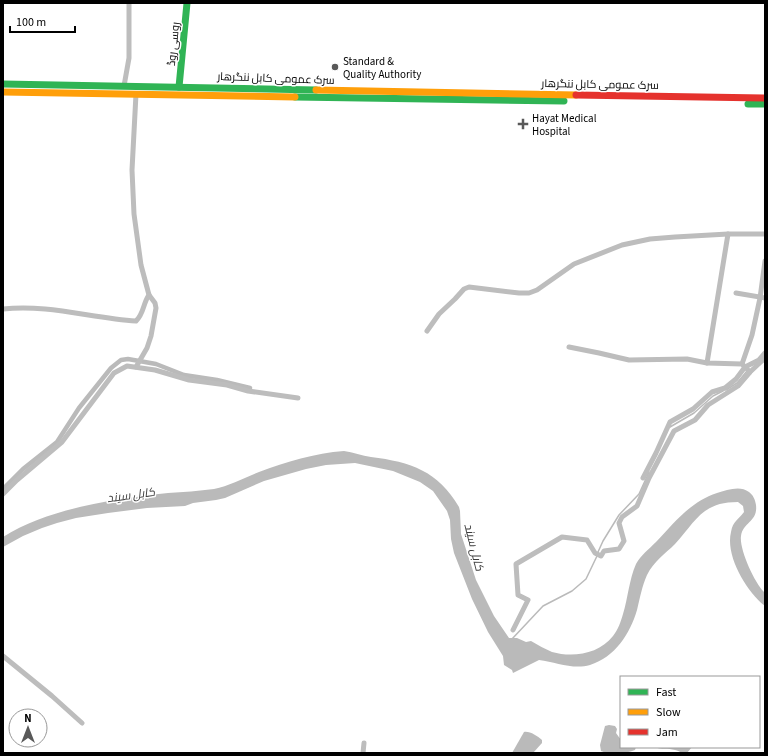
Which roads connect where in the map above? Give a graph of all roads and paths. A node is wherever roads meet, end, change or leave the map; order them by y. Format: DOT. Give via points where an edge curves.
graph roads {
  1 [pos="129,3"];
  2 [pos="187,3"];
  3 [pos="3,84"];
  4 [pos="124,86"];
  5 [pos="179,87"];
  6 [pos="24,88"];
  7 [pos="3,92"];
  8 [pos="136,94"];
  9 [pos="477,97"];
  10 [pos="765,98"];
  11 [pos="675,100"];
  12 [pos="765,104"];
  13 [pos="728,234"];
  14 [pos="765,234"];
  15 [pos="765,261"];
  16 [pos="764,274"];
  17 [pos="736,293"];
  18 [pos="151,297"];
  19 [pos="762,297"];
  20 [pos="3,309"];
  21 [pos="427,331"];
  22 [pos="569,348"];
  23 [pos="765,353"];
  24 [pos="765,358"];
  25 [pos="707,363"];
  26 [pos="744,366"];
  27 [pos="136,367"];
  28 [pos="750,372"];
  29 [pos="298,398"];
  30 [pos="643,478"];
  31 [pos="3,494"];
  32 [pos="514,630"];
  33 [pos="3,656"];
  34 [pos="82,723"];
  35 [pos="364,743"];
  36 [pos="363,753"];
  1 -- 4 [label="street" via="129,58"];
  2 -- 5 [label="main road, روسی روڈ"];
  3 -- 6 [label="main road, سرک عمومی کابل ننگرهار"];
  4 -- 5 [label="main road, سرک عمومی کابل ننگرهار"];
  4 -- 6 [label="main road, سرک عمومی کابل ننگرهار"];
  5 -- 9 [label="main road, سرک عمومی کابل ننگرهار"];
  6 -- 7 [label="main road, سرک عمومی کابل ننگرهار"];
  6 -- 8 [label="main road, سرک عمومی کابل ننگرهار"];
  8 -- 9 [label="main road, سرک عمومی کابل ننگرهار" via="352,99"];
  8 -- 18 [label="street" via="132,170 134,208 140,265"];
  9 -- 11 [label="main road, سرک عمومی کابل ننگرهار"];
  10 -- 11 [label="main road, سرک عمومی کابل ننگرهار"];
  11 -- 12 [label="main road, سرک عمومی کابل ننگرهار"];
  13 -- 14 [label="street"];
  13 -- 21 [label="street" via="650,239 622,245 574,264 529,293 464,289 439,314"];
  13 -- 25 [label="street"];
  15 -- 16 [label="street"];
  16 -- 19 [label="street"];
  17 -- 19 [label="street"];
  18 -- 20 [label="street" via="147,298 136,321 37,307"];
  18 -- 27 [label="street" via="156,308 151,336"];
  19 -- 26 [label="street"];
  22 -- 25 [label="street" via="600,352 629,360 687,359"];
  23 -- 26 [label="street" via="759,360"];
  24 -- 28 [label="street"];
  25 -- 26 [label="street"];
  26 -- 28 [label="street"];
  26 -- 30 [label="street" via="736,379 725,388 712,392 693,409 670,422"];
  27 -- 29 [label="street" via="188,380"];
  27 -- 31 [label="street" via="127,366 114,373 62,442"];
  28 -- 32 [label="street" via="738,386 708,405 697,418 674,431 651,473 637,506 622,517 619,523 624,541 619,549 604,551 601,556 595,553 587,540 562,537 516,564 518,595 528,600"];
  33 -- 34 [label="street"];
  35 -- 36 [label="street"];
}
